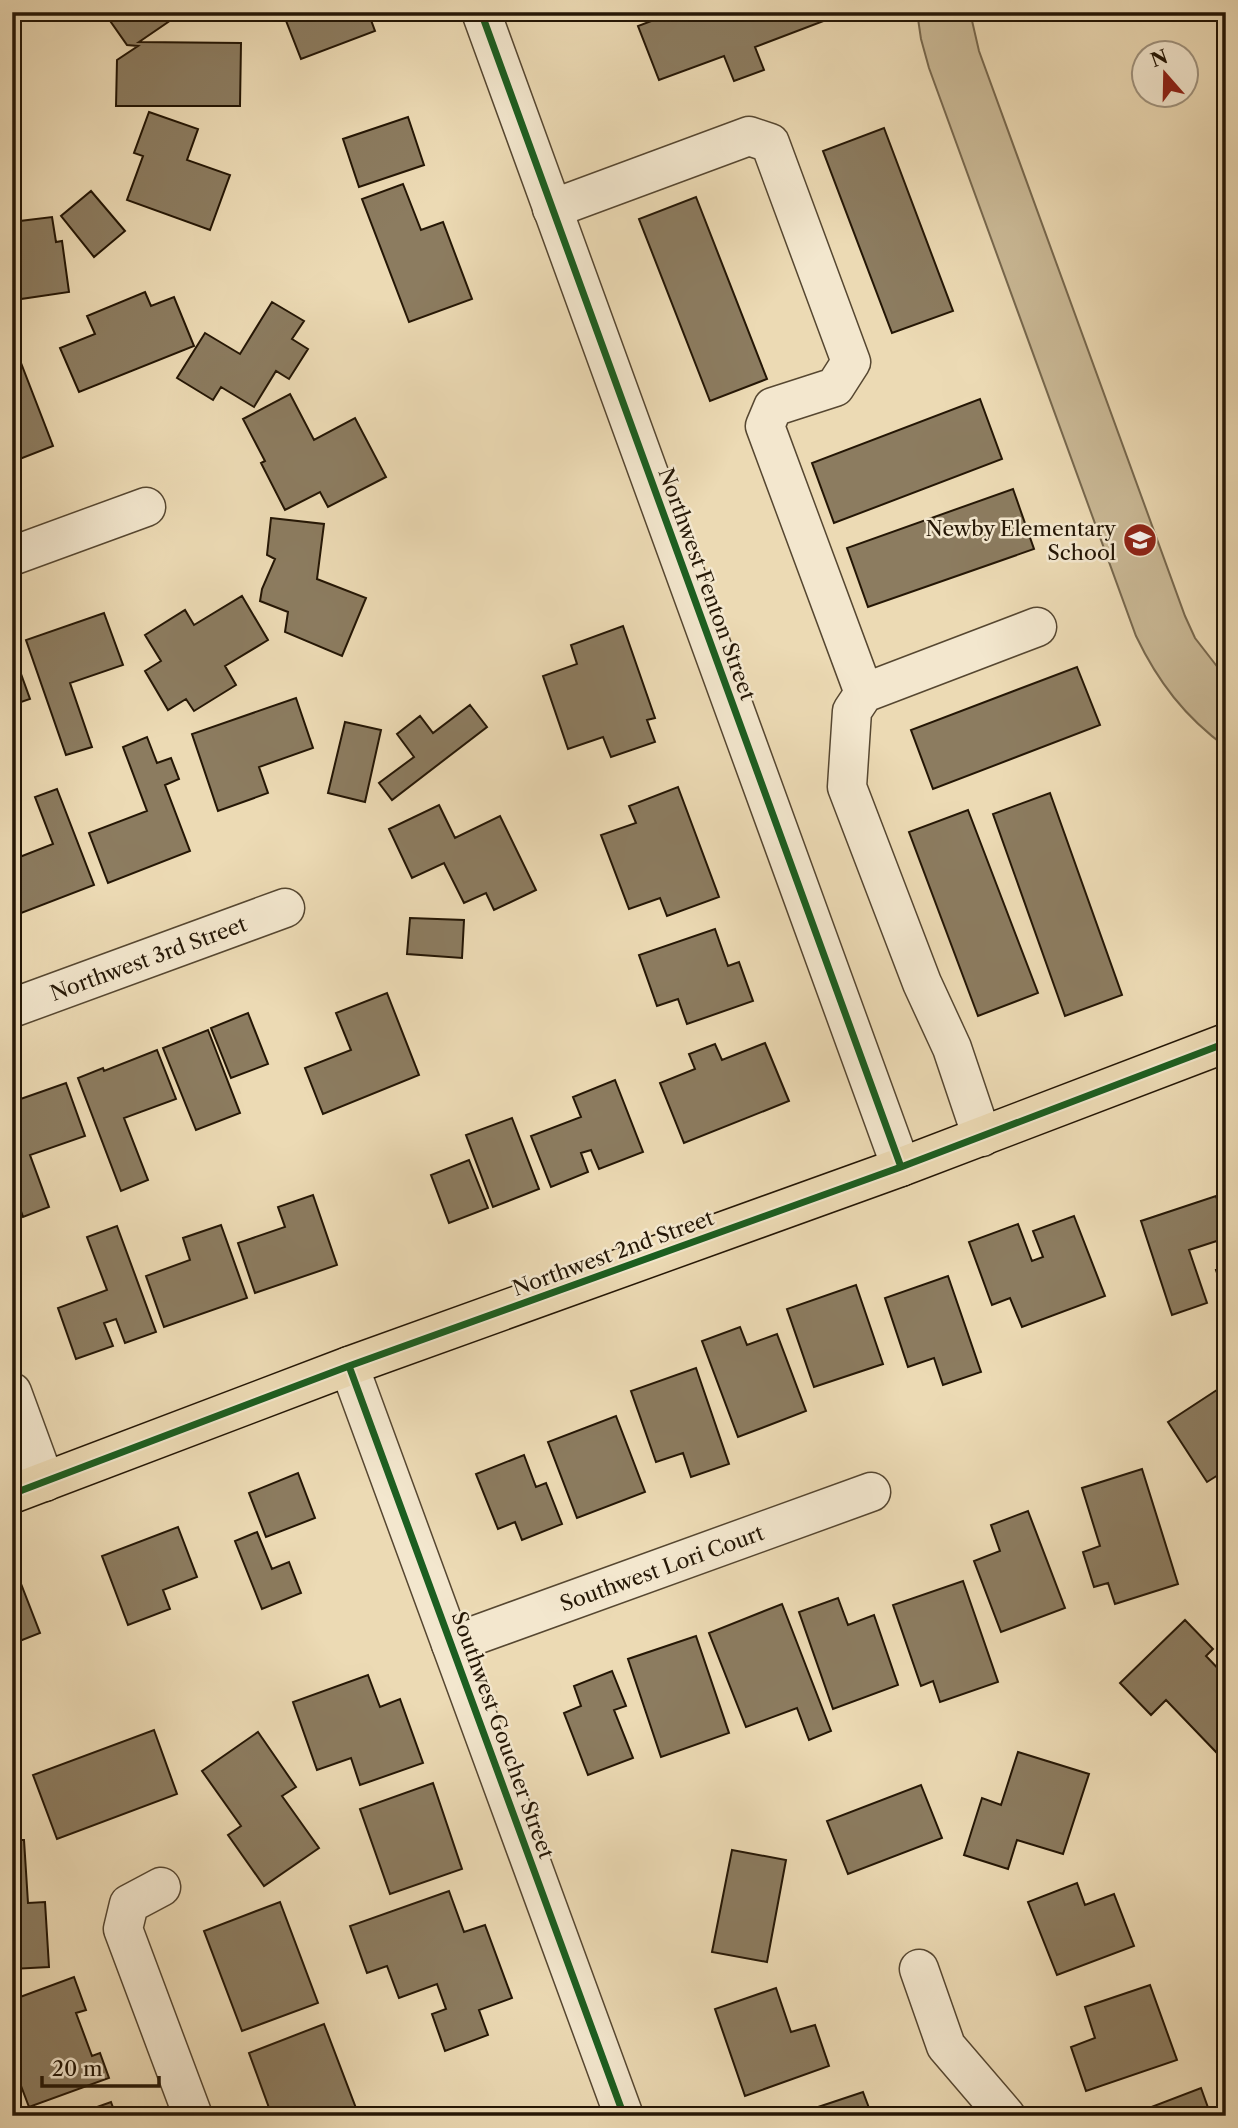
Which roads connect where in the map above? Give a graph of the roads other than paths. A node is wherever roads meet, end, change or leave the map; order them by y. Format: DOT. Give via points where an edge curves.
graph roads {
  1 [pos="481,12"];
  2 [pos="552,209"];
  3 [pos="146,507"];
  4 [pos="12,556"];
  5 [pos="1037,627"];
  6 [pos="864,693"];
  7 [pos="285,908"];
  8 [pos="12,1008"];
  9 [pos="1226,1043"];
  10 [pos="982,1137"];
  11 [pos="901,1167"];
  12 [pos="349,1366"];
  13 [pos="12,1392"];
  14 [pos="29,1488"];
  15 [pos="871,1492"];
  16 [pos="451,1644"];
  17 [pos="161,1887"];
  18 [pos="919,1969"];
  19 [pos="611,2112"];
  20 [pos="193,2116"];
  21 [pos="1006,2116"];
  1 -- 2 [label="street, Northwest Fenton Street"];
  2 -- 6 [label="street" via="750,136 770,143 851,362 835,387 773,407 765,426"];
  2 -- 11 [label="street, Northwest Fenton Street"];
  3 -- 4 [label="street"];
  5 -- 6 [label="street"];
  6 -- 10 [label="street" via="852,711 847,787 922,983 952,1048"];
  7 -- 8 [label="street, Northwest 3rd Street"];
  9 -- 10 [label="main road, Northwest 2nd Street"];
  10 -- 11 [label="main road, Northwest 2nd Street"];
  11 -- 12 [label="main road, Northwest 2nd Street"];
  12 -- 14 [label="main road, Northwest 2nd Street"];
  12 -- 16 [label="street, Southwest Goucher Street"];
  13 -- 14 [label="street"];
  15 -- 16 [label="street, Southwest Lori Court"];
  16 -- 19 [label="street, Southwest Goucher Street"];
  17 -- 20 [label="street" via="128,1904 123,1929"];
  18 -- 21 [label="street" via="946,2046"];
}
